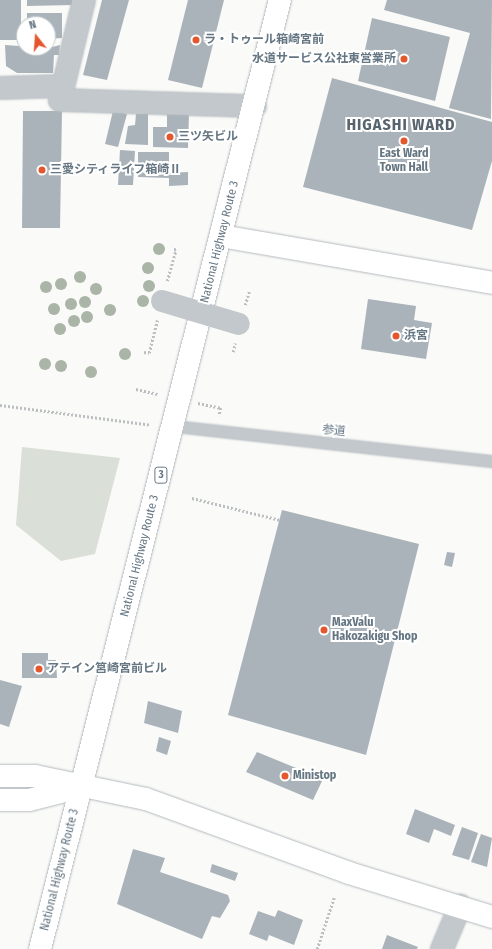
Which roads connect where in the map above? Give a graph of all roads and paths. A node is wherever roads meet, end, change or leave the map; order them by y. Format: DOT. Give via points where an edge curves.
graph roads {
  1 [pos="84,0"];
  2 [pos="280,0"];
  3 [pos="62,86"];
  4 [pos="0,88"];
  5 [pos="256,106"];
  6 [pos="221,236"];
  7 [pos="172,250"];
  8 [pos="172,265"];
  9 [pos="492,283"];
  10 [pos="162,301"];
  11 [pos="239,324"];
  12 [pos="152,341"];
  13 [pos="144,352"];
  14 [pos="0,405"];
  15 [pos="174,426"];
  16 [pos="492,461"];
  17 [pos="192,498"];
  18 [pos="280,520"];
  19 [pos="0,776"];
  20 [pos="80,787"];
  21 [pos="0,800"];
  22 [pos="334,898"];
  23 [pos="460,906"];
  24 [pos="492,917"];
  25 [pos="40,949"];
  26 [pos="317,949"];
  27 [pos="442,949"];
  1 -- 3 [label="street"];
  2 -- 5 [label="main road, National Highway Route 3 / 3"];
  3 -- 4 [label="street"];
  3 -- 5 [label="street" via="60,100"];
  5 -- 6 [label="main road, National Highway Route 3 / 3"];
  6 -- 9 [label="main road"];
  6 -- 15 [label="main road, National Highway Route 3 / 3"];
  7 -- 8 [label="path" via="176,250"];
  10 -- 11 [label="street, bridge"];
  12 -- 13 [label="path" via="149,353"];
  14 -- 15 [label="path"];
  15 -- 16 [label="lane, 参道"];
  15 -- 20 [label="main road, National Highway Route 3 / 3"];
  17 -- 18 [label="path"];
  19 -- 20 [label="main road" via="35,776"];
  20 -- 21 [label="main road" via="29,800"];
  20 -- 23 [label="main road" via="146,799 349,873"];
  20 -- 25 [label="main road, National Highway Route 3 / 3"];
  22 -- 26 [label="path"];
  23 -- 24 [label="main road"];
  23 -- 27 [label="street"];
}
